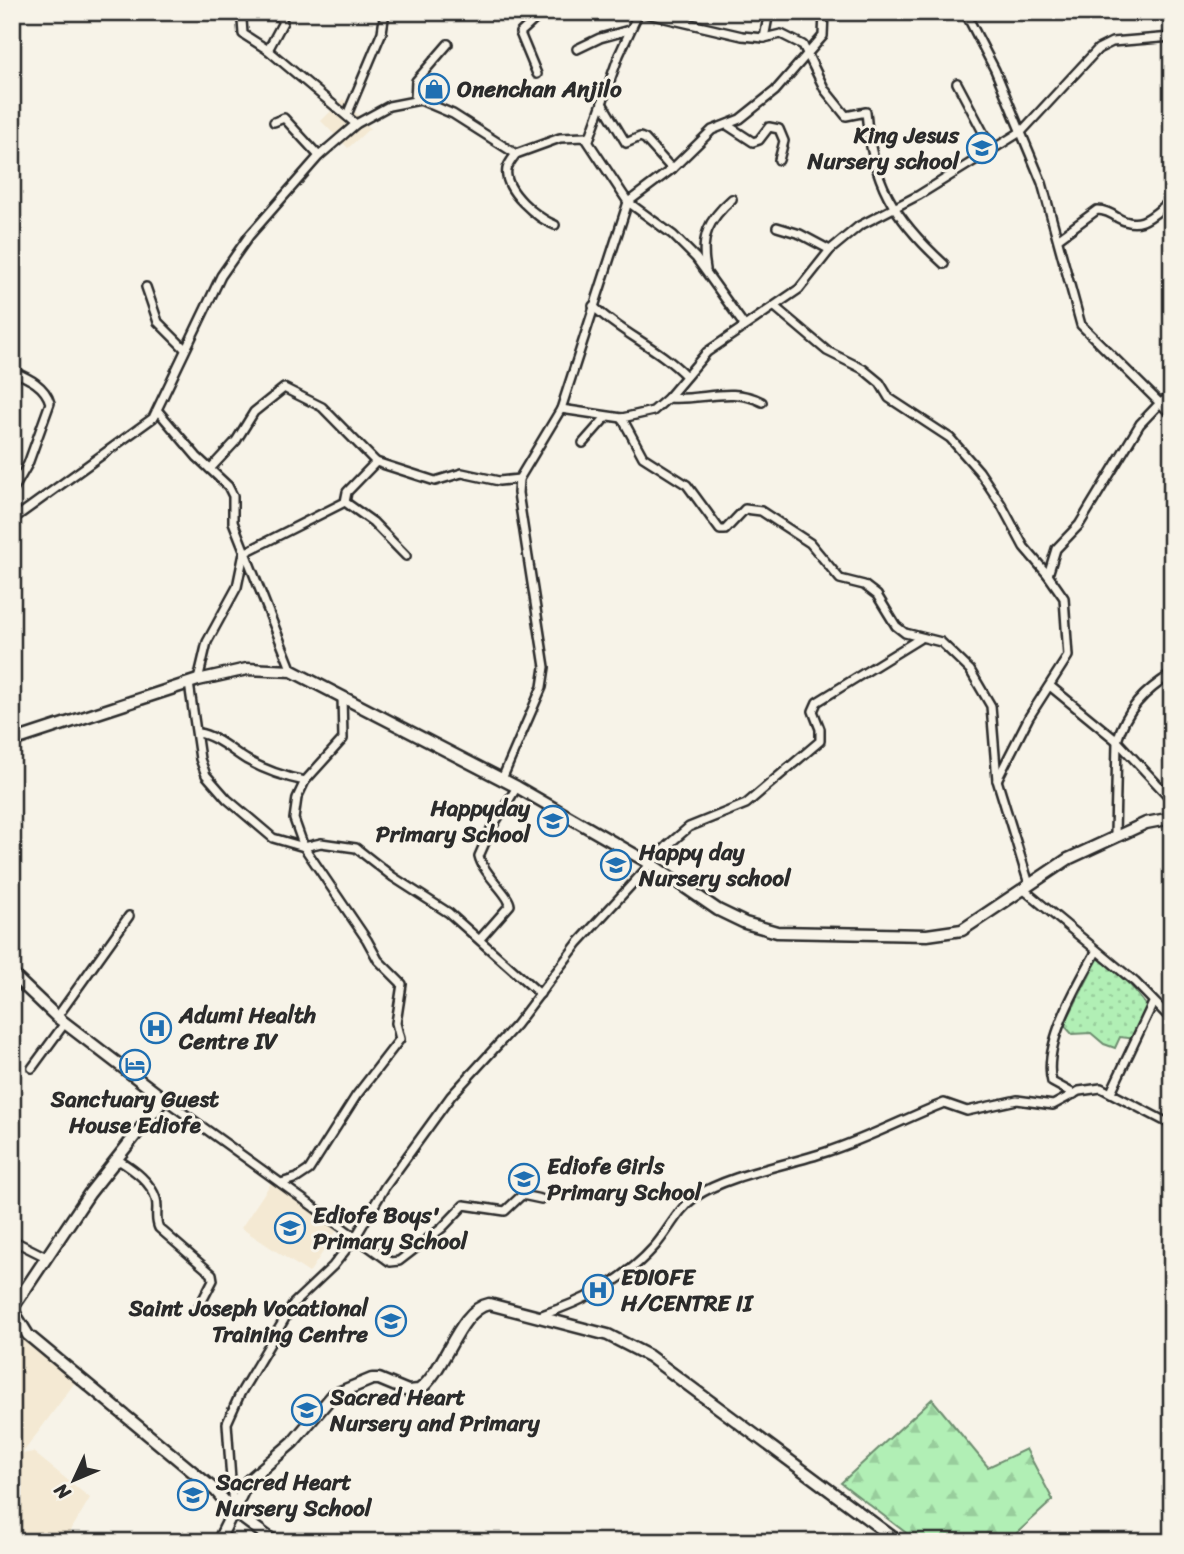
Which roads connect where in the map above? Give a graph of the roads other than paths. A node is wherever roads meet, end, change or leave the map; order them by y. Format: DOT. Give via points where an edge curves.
graph roads {
  1 [pos="235,12"];
  2 [pos="276,12"];
  3 [pos="385,12"];
  4 [pos="543,12"];
  5 [pos="639,12"];
  6 [pos="669,12"];
  7 [pos="769,12"];
  8 [pos="824,12"];
  9 [pos="965,12"];
  10 [pos="664,20"];
  11 [pos="629,30"];
  12 [pos="1172,37"];
  13 [pos="764,38"];
  14 [pos="448,44"];
  15 [pos="577,49"];
  16 [pos="268,50"];
  17 [pos="807,51"];
  18 [pos="537,74"];
  19 [pos="957,83"];
  20 [pos="415,100"];
  21 [pos="602,103"];
  22 [pos="347,116"];
  23 [pos="274,122"];
  24 [pos="356,124"];
  25 [pos="727,125"];
  26 [pos="1022,131"];
  27 [pos="589,140"];
  28 [pos="992,149"];
  29 [pos="516,154"];
  30 [pos="319,156"];
  31 [pos="779,160"];
  32 [pos="672,169"];
  33 [pos="732,199"];
  34 [pos="1172,200"];
  35 [pos="628,202"];
  36 [pos="893,206"];
  37 [pos="555,225"];
  38 [pos="777,227"];
  39 [pos="1059,238"];
  40 [pos="830,250"];
  41 [pos="944,264"];
  42 [pos="706,270"];
  43 [pos="146,287"];
  44 [pos="593,306"];
  45 [pos="775,307"];
  46 [pos="744,326"];
  47 [pos="184,348"];
  48 [pos="12,371"];
  49 [pos="686,376"];
  50 [pos="1172,396"];
  51 [pos="668,398"];
  52 [pos="762,402"];
  53 [pos="1160,403"];
  54 [pos="561,409"];
  55 [pos="158,411"];
  56 [pos="1172,415"];
  57 [pos="606,417"];
  58 [pos="622,418"];
  59 [pos="583,443"];
  60 [pos="376,462"];
  61 [pos="210,469"];
  62 [pos="519,479"];
  63 [pos="12,492"];
  64 [pos="345,502"];
  65 [pos="12,520"];
  66 [pos="244,553"];
  67 [pos="405,556"];
  68 [pos="1048,575"];
  69 [pos="919,639"];
  70 [pos="292,671"];
  71 [pos="1172,674"];
  72 [pos="193,682"];
  73 [pos="1050,686"];
  74 [pos="342,696"];
  75 [pos="198,733"];
  76 [pos="12,741"];
  77 [pos="1117,741"];
  78 [pos="502,779"];
  79 [pos="997,780"];
  80 [pos="305,781"];
  81 [pos="517,787"];
  82 [pos="1172,800"];
  83 [pos="1172,818"];
  84 [pos="1115,836"];
  85 [pos="304,847"];
  86 [pos="651,864"];
  87 [pos="1026,887"];
  88 [pos="129,916"];
  89 [pos="480,939"];
  90 [pos="1096,952"];
  91 [pos="12,974"];
  92 [pos="540,994"];
  93 [pos="1153,1003"];
  94 [pos="61,1020"];
  95 [pos="1172,1020"];
  96 [pos="32,1068"];
  97 [pos="1111,1092"];
  98 [pos="1074,1094"];
  99 [pos="164,1099"];
  100 [pos="1172,1125"];
  101 [pos="109,1167"];
  102 [pos="281,1183"];
  103 [pos="541,1199"];
  104 [pos="355,1238"];
  105 [pos="12,1240"];
  106 [pos="46,1258"];
  107 [pos="199,1307"];
  108 [pos="12,1309"];
  109 [pos="538,1316"];
  110 [pos="233,1511"];
  111 [pos="218,1542"];
  112 [pos="275,1542"];
  113 [pos="899,1542"];
  1 -- 16 [label="street" via="242,20 243,34"];
  2 -- 16 [label="street" via="283,22"];
  3 -- 22 [label="street"];
  4 -- 18 [label="street" via="520,33"];
  5 -- 10 [label="street"];
  5 -- 11 [label="street"];
  6 -- 10 [label="street"];
  7 -- 13 [label="street"];
  8 -- 17 [label="street" via="823,36"];
  9 -- 26 [label="street"];
  10 -- 13 [label="street"];
  11 -- 15 [label="street"];
  11 -- 21 [label="street"];
  12 -- 26 [label="street" via="1105,45"];
  13 -- 17 [label="street" via="781,34 794,38"];
  14 -- 20 [label="street" via="415,81"];
  16 -- 22 [label="street"];
  17 -- 25 [label="street" via="775,91"];
  17 -- 36 [label="street" via="825,90 846,116 866,112 877,167"];
  19 -- 28 [label="street"];
  20 -- 24 [label="street" via="389,106"];
  20 -- 29 [label="street" via="453,114"];
  21 -- 27 [label="street"];
  21 -- 32 [label="street" via="626,143 645,139"];
  22 -- 24 [label="street"];
  23 -- 30 [label="street" via="284,118"];
  24 -- 30 [label="street"];
  25 -- 31 [label="street" via="754,142 769,127 779,129 784,141"];
  25 -- 32 [label="street" via="712,130"];
  26 -- 28 [label="street"];
  26 -- 39 [label="street"];
  27 -- 29 [label="street" via="573,135"];
  27 -- 35 [label="street"];
  28 -- 36 [label="street"];
  29 -- 37 [label="street" via="508,178 535,216"];
  30 -- 47 [label="street" via="248,236 210,294"];
  32 -- 35 [label="street"];
  33 -- 42 [label="street" via="716,213 706,232 702,249"];
  34 -- 39 [label="street" via="1136,225 1097,210"];
  35 -- 42 [label="street" via="673,235"];
  35 -- 44 [label="street"];
  36 -- 40 [label="street"];
  36 -- 41 [label="street" via="906,227"];
  38 -- 40 [label="street"];
  39 -- 53 [label="street" via="1081,325"];
  40 -- 45 [label="street" via="805,283"];
  42 -- 46 [label="street"];
  43 -- 47 [label="street" via="158,322"];
  44 -- 49 [label="street" via="617,328 660,351"];
  44 -- 54 [label="street"];
  45 -- 46 [label="street"];
  45 -- 68 [label="street" via="827,351 873,376 890,398 956,444 1001,504 1024,547"];
  46 -- 49 [label="street" via="707,352"];
  47 -- 55 [label="street"];
  48 -- 63 [label="street" via="36,383 50,402 28,464"];
  49 -- 51 [label="street"];
  50 -- 53 [label="street"];
  51 -- 52 [label="street" via="739,393"];
  51 -- 58 [label="street" via="645,415"];
  53 -- 56 [label="street"];
  53 -- 68 [label="street" via="1140,424 1079,525 1056,549"];
  54 -- 57 [label="street"];
  54 -- 62 [label="street"];
  55 -- 61 [label="street"];
  55 -- 65 [label="street" via="148,424"];
  57 -- 58 [label="street"];
  57 -- 59 [label="street"];
  58 -- 69 [label="street" via="643,457 687,485 720,530 745,509 761,511 817,549 839,579 869,588 896,626"];
  60 -- 61 [label="street" via="322,407 284,387 254,412 236,442"];
  60 -- 62 [label="street" via="435,481 465,473 499,481"];
  60 -- 64 [label="street" via="347,492"];
  61 -- 66 [label="street" via="233,496 233,522"];
  62 -- 78 [label="street" via="545,667"];
  64 -- 66 [label="street"];
  64 -- 67 [label="street" via="373,522"];
  66 -- 70 [label="street"];
  66 -- 72 [label="street" via="237,587 206,642"];
  68 -- 73 [label="street" via="1064,598 1069,649"];
  69 -- 79 [label="street" via="941,642 951,650 984,692 991,706"];
  69 -- 86 [label="street" via="821,699 814,707 821,734 816,746 746,804 689,827"];
  70 -- 72 [label="street" via="247,669"];
  70 -- 74 [label="street"];
  71 -- 77 [label="street" via="1131,708"];
  72 -- 75 [label="street"];
  72 -- 76 [label="street"];
  73 -- 77 [label="street"];
  73 -- 79 [label="street"];
  74 -- 78 [label="street"];
  74 -- 80 [label="street" via="341,743"];
  75 -- 80 [label="street" via="248,760"];
  75 -- 85 [label="street" via="206,775 227,799 273,838"];
  77 -- 82 [label="street"];
  77 -- 84 [label="street"];
  78 -- 81 [label="street"];
  79 -- 87 [label="street"];
  80 -- 85 [label="street" via="294,819"];
  81 -- 86 [label="street"];
  81 -- 89 [label="street" via="478,856 510,905"];
  83 -- 84 [label="street"];
  84 -- 87 [label="street"];
  85 -- 89 [label="street" via="321,843 356,848"];
  85 -- 102 [label="street" via="371,951 402,984 396,1023 400,1039 356,1096 309,1170"];
  86 -- 87 [label="street" via="718,910 777,932 943,935 962,930"];
  86 -- 92 [label="street" via="578,943"];
  87 -- 90 [label="street"];
  88 -- 94 [label="street"];
  89 -- 92 [label="street"];
  90 -- 93 [label="street" via="1135,982"];
  90 -- 98 [label="street" via="1058,1026 1052,1082"];
  91 -- 94 [label="street"];
  92 -- 104 [label="street" via="481,1067 451,1096 385,1187"];
  93 -- 95 [label="street"];
  93 -- 97 [label="street"];
  94 -- 96 [label="street"];
  94 -- 99 [label="street"];
  97 -- 98 [label="street" via="1092,1089"];
  97 -- 100 [label="street"];
  98 -- 109 [label="street" via="1053,1105 1017,1100 967,1111 944,1103 825,1152 712,1188 685,1205 644,1257 596,1295"];
  99 -- 101 [label="street"];
  99 -- 102 [label="street"];
  101 -- 106 [label="street"];
  101 -- 107 [label="street" via="120,1161 148,1184 156,1200 159,1228 212,1274"];
  102 -- 104 [label="street"];
  103 -- 104 [label="street" via="522,1195 505,1211 464,1205 442,1228 394,1263"];
  104 -- 110 [label="street" via="294,1303 227,1423"];
  105 -- 106 [label="street"];
  106 -- 108 [label="street"];
  108 -- 110 [label="street" via="28,1335"];
  109 -- 110 [label="street" via="489,1304 478,1306 429,1382 419,1390 408,1391 379,1379 334,1395 293,1442 248,1481"];
  109 -- 113 [label="street" via="608,1335 649,1356"];
  110 -- 111 [label="street"];
  110 -- 112 [label="street"];
}
